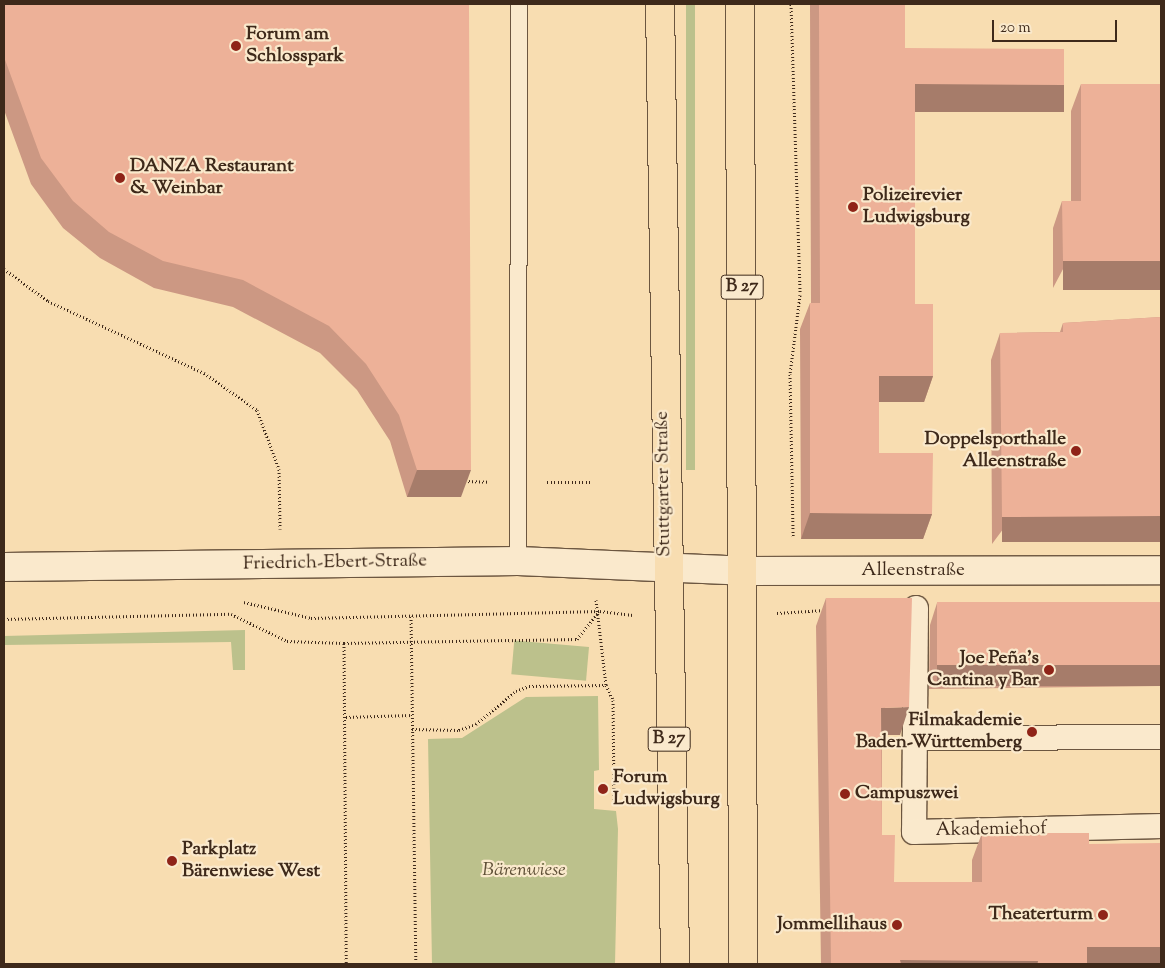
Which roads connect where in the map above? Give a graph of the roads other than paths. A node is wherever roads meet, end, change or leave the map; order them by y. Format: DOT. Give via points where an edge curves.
graph roads {
  1 [pos="519,4"];
  2 [pos="660,4"];
  3 [pos="740,4"];
  4 [pos="518,561"];
  5 [pos="665,566"];
  6 [pos="4,567"];
  7 [pos="1161,570"];
  8 [pos="744,571"];
  9 [pos="916,608"];
  10 [pos="1161,737"];
  11 [pos="916,738"];
  12 [pos="1161,826"];
  13 [pos="675,964"];
  14 [pos="743,964"];
  1 -- 4 [label="lane"];
  2 -- 5 [label="main road, Stuttgarter Straße / B 27"];
  3 -- 8 [label="main road, B 27"];
  4 -- 5 [label="street, Friedrich-Ebert-Straße"];
  4 -- 6 [label="street, Friedrich-Ebert-Straße"];
  5 -- 8 [label="street, Alleenstraße"];
  5 -- 13 [label="main road, Stuttgarter Straße / B 27"];
  7 -- 8 [label="street, Alleenstraße"];
  8 -- 14 [label="main road, B 27"];
  9 -- 11 [label="street, Akademiehof"];
  10 -- 11 [label="street"];
  11 -- 12 [label="street, Akademiehof" via="914,832"];
}
